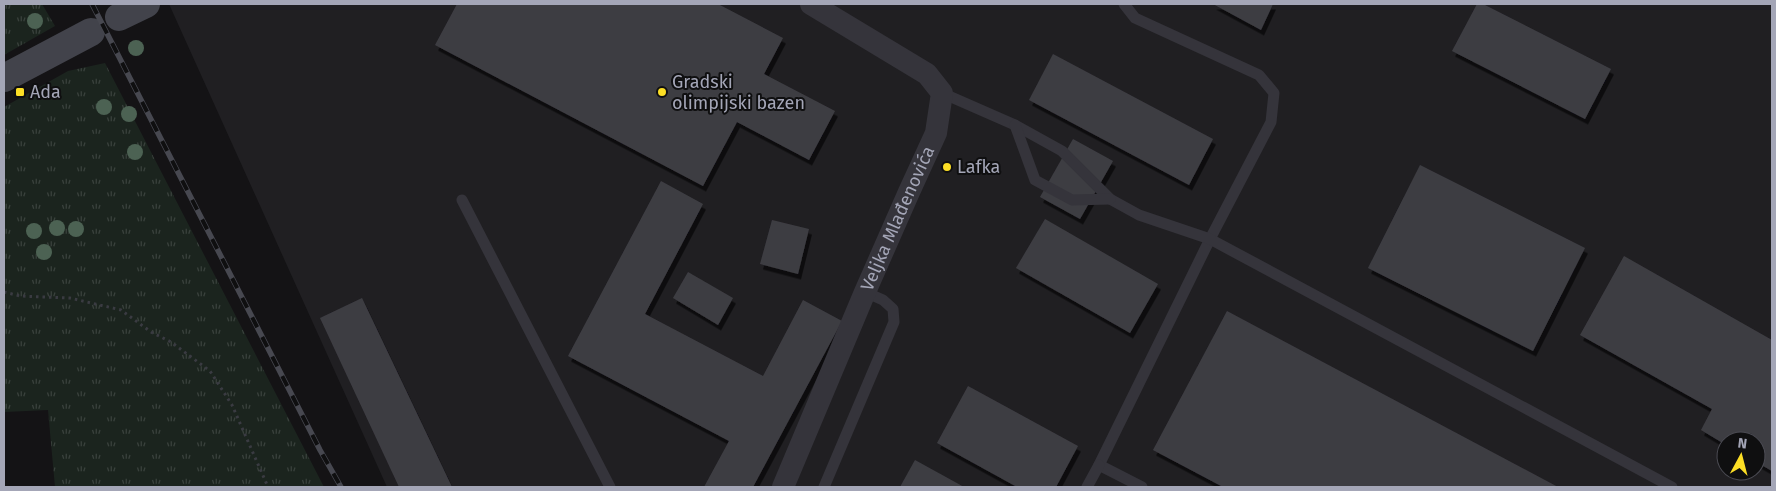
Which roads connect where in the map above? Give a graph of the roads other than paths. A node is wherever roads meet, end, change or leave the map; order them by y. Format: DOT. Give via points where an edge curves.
graph roads {
  1 [pos="146,4"];
  2 [pos="811,4"];
  3 [pos="1124,4"];
  4 [pos="119,18"];
  5 [pos="91,32"];
  6 [pos="4,78"];
  7 [pos="942,93"];
  8 [pos="1015,125"];
  9 [pos="1110,199"];
  10 [pos="462,200"];
  11 [pos="1210,239"];
  12 [pos="865,292"];
  13 [pos="1099,465"];
  14 [pos="610,487"];
  15 [pos="783,487"];
  16 [pos="824,487"];
  17 [pos="1087,487"];
  18 [pos="1142,487"];
  19 [pos="1672,487"];
  1 -- 4 [label="street"];
  2 -- 7 [label="street" via="927,74"];
  3 -- 11 [label="lane" via="1135,18 1259,75 1274,93 1271,122"];
  5 -- 6 [label="street"];
  7 -- 8 [label="lane"];
  7 -- 12 [label="street, Veljka Mlađenovića" via="936,133"];
  8 -- 9 [label="lane" via="1062,151"];
  8 -- 9 [label="lane" via="1035,180 1072,200"];
  9 -- 11 [label="lane" via="1139,215"];
  10 -- 14 [label="lane"];
  11 -- 13 [label="lane"];
  11 -- 19 [label="lane"];
  12 -- 15 [label="street, Veljka Mlađenovića"];
  12 -- 16 [label="lane" via="893,309 894,322"];
  13 -- 17 [label="lane"];
  13 -- 18 [label="lane"];
}
